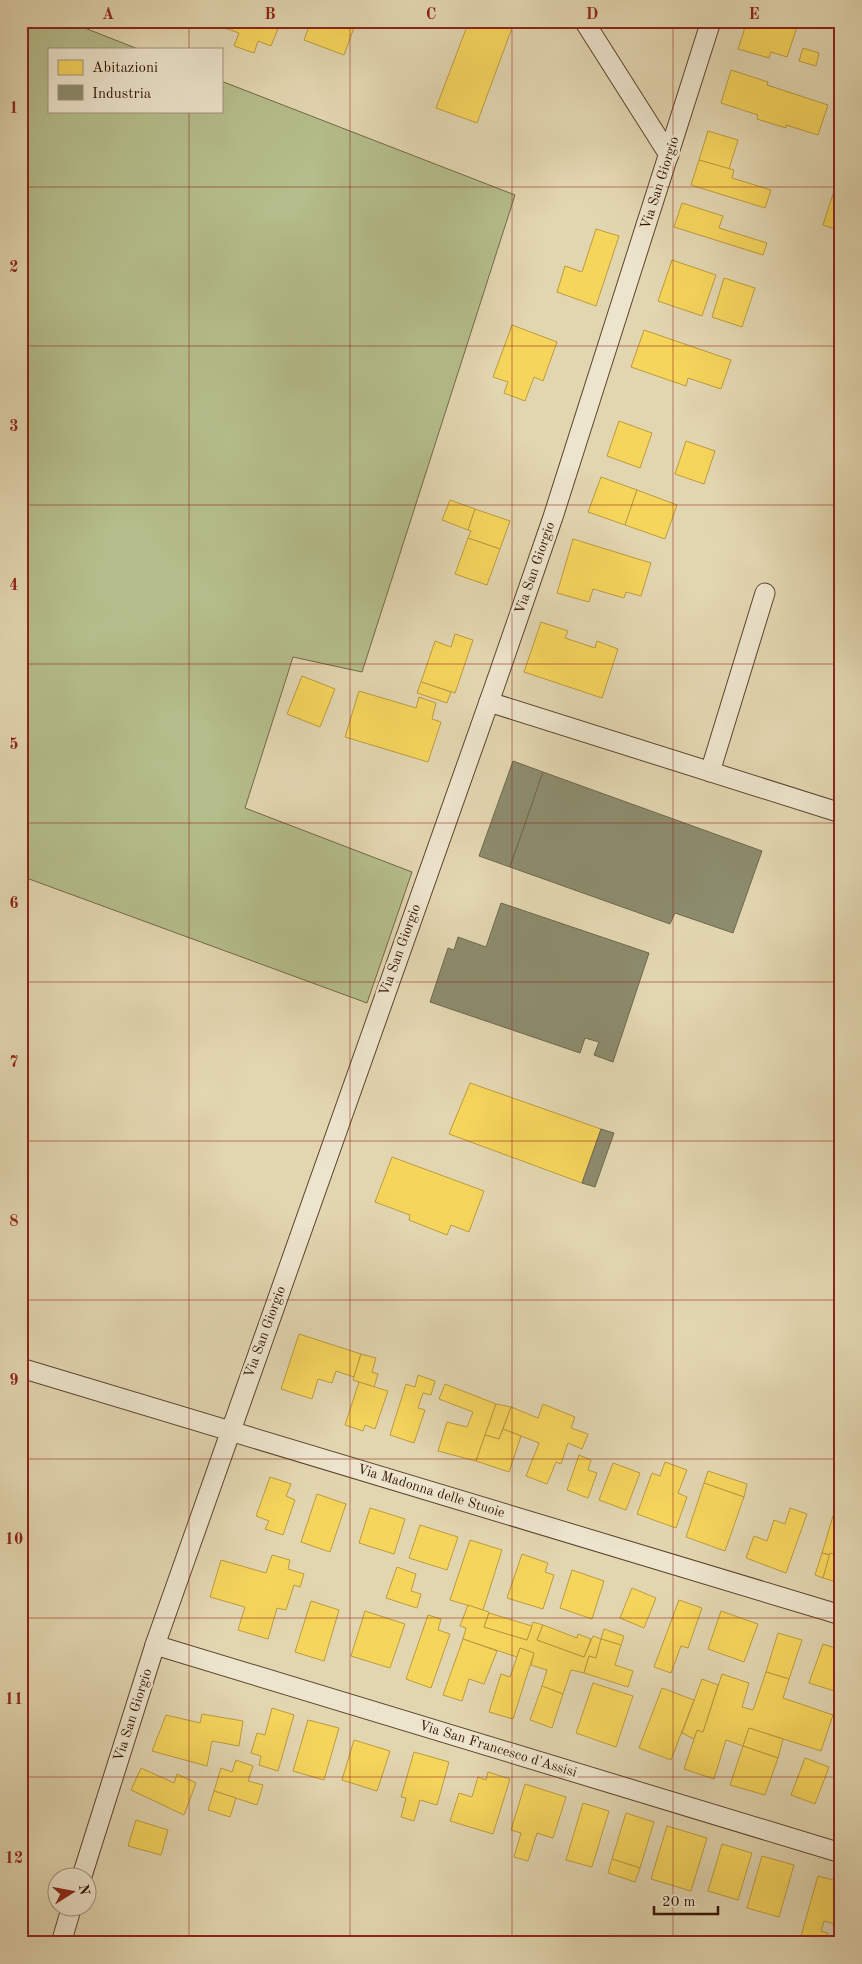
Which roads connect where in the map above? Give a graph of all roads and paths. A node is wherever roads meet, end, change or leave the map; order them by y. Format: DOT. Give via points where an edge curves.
graph roads {
  1 [pos="584,21"];
  2 [pos="711,21"];
  3 [pos="669,155"];
  4 [pos="765,593"];
  5 [pos="489,702"];
  6 [pos="710,772"];
  7 [pos="841,813"];
  8 [pos="21,1368"];
  9 [pos="230,1431"];
  10 [pos="841,1614"];
  11 [pos="155,1645"];
  12 [pos="841,1853"];
  13 [pos="85,1866"];
  14 [pos="69,1916"];
  15 [pos="61,1943"];
  1 -- 3 [label="street"];
  2 -- 3 [label="street, Via San Giorgio"];
  3 -- 5 [label="street, Via San Giorgio" via="553,517"];
  4 -- 6 [label="street"];
  5 -- 6 [label="street"];
  5 -- 9 [label="street, Via San Giorgio"];
  6 -- 7 [label="street"];
  8 -- 9 [label="street, Via Madonna delle Stuoie"];
  9 -- 10 [label="street, Via Madonna delle Stuoie"];
  9 -- 11 [label="street, Via San Giorgio"];
  11 -- 12 [label="street, Via San Francesco d'Assisi"];
  11 -- 13 [label="street, Via San Giorgio"];
  14 -- 15 [label="street"];
}
